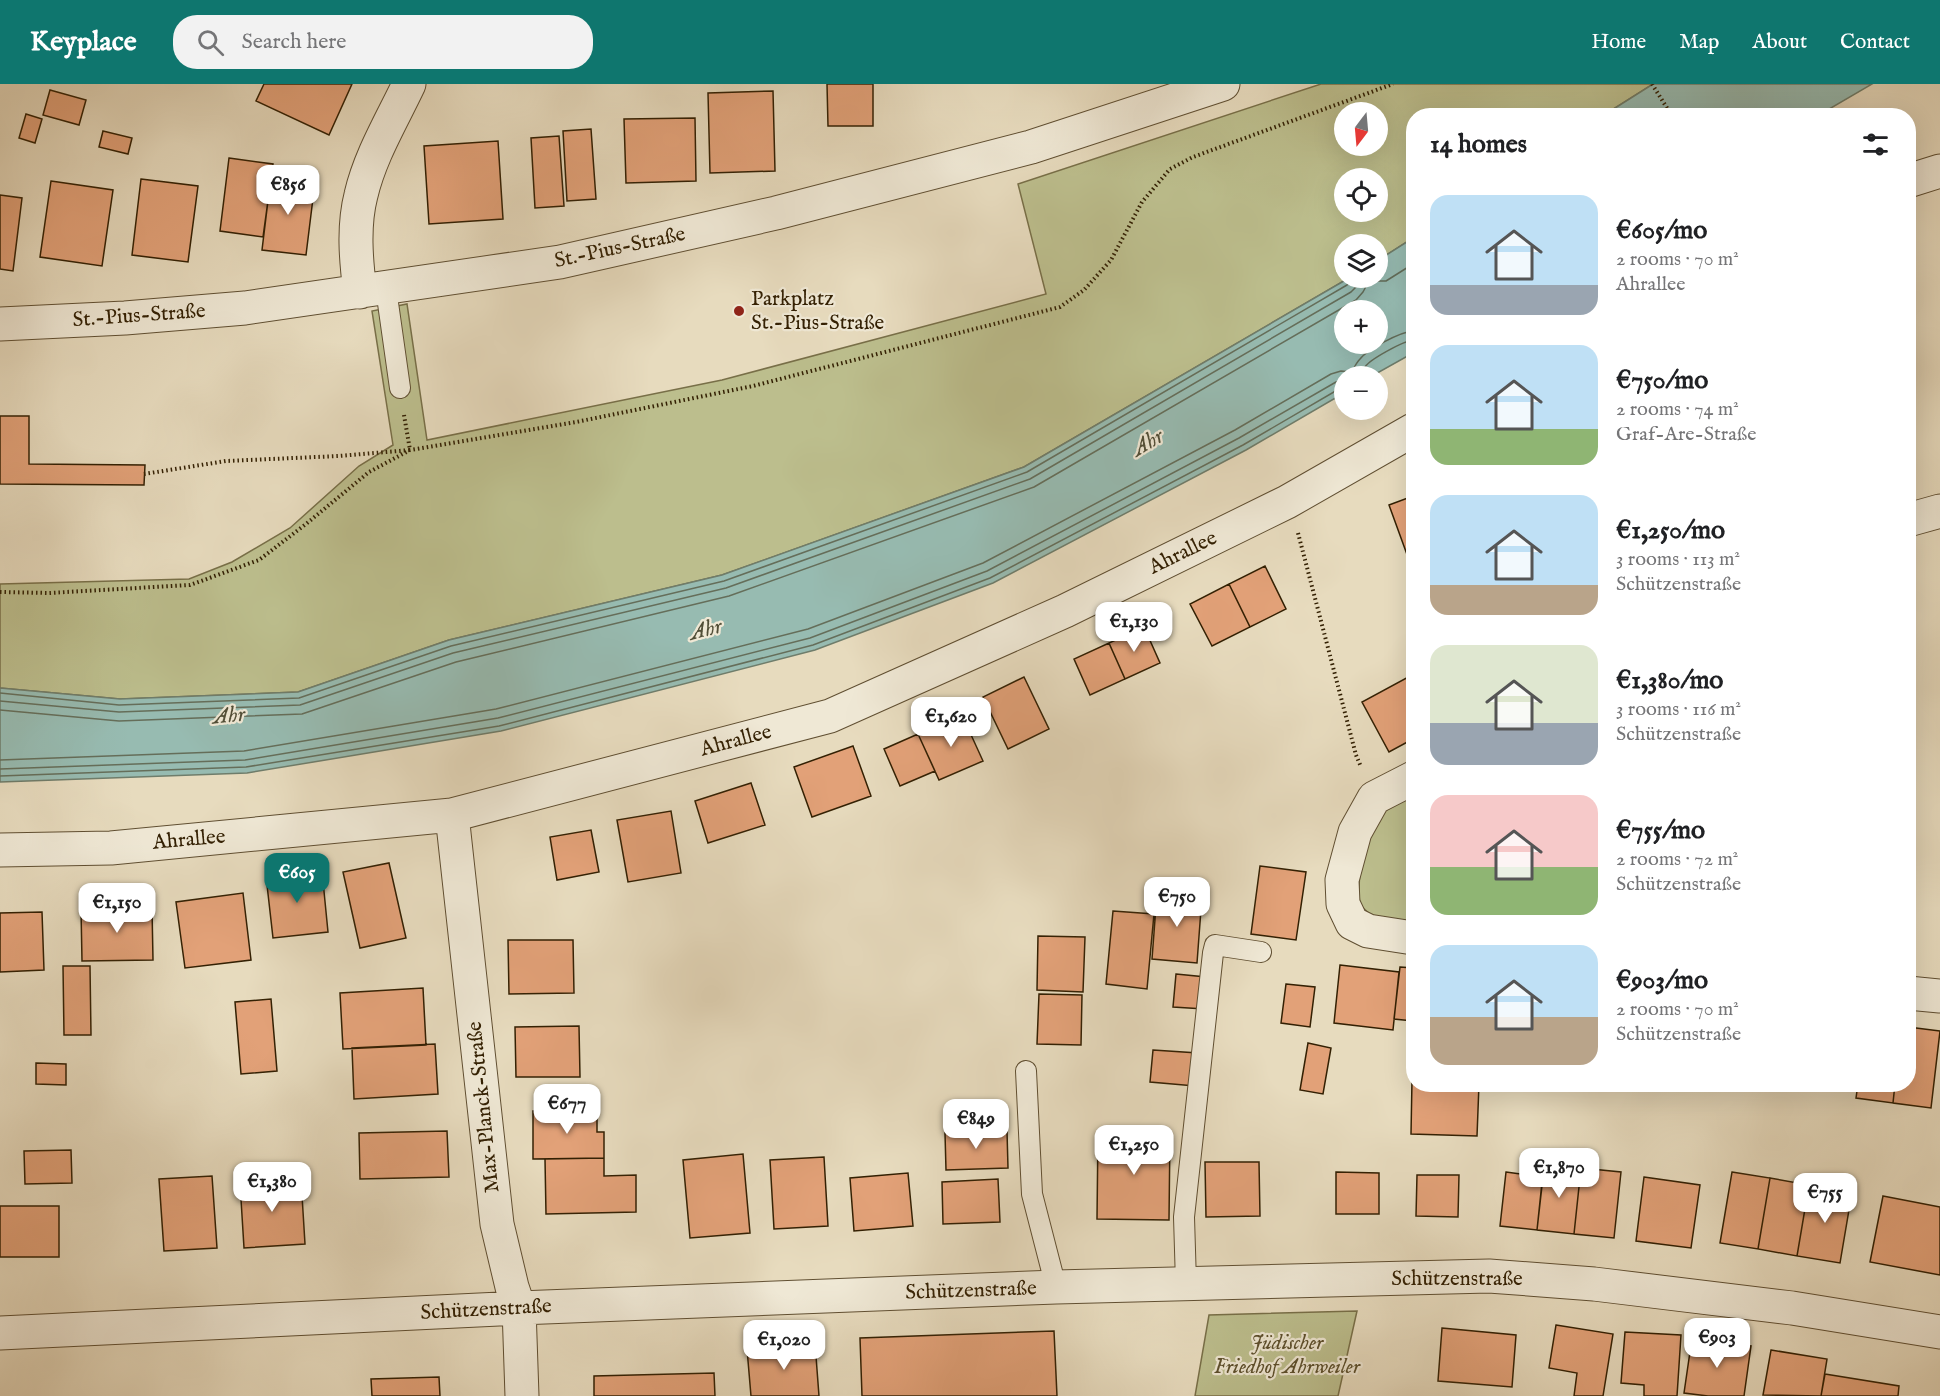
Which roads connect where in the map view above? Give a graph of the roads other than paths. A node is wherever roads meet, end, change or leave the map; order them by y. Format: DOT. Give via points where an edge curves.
graph roads {
  1 [pos="409,84"];
  2 [pos="1223,84"];
  3 [pos="1940,171"];
  4 [pos="1916,178"];
  5 [pos="373,290"];
  6 [pos="0,324"];
  7 [pos="400,388"];
  8 [pos="1406,434"];
  9 [pos="1940,511"];
  10 [pos="1916,518"];
  11 [pos="1406,782"];
  12 [pos="452,815"];
  13 [pos="0,850"];
  14 [pos="1406,937"];
  15 [pos="1261,952"];
  16 [pos="1916,994"];
  17 [pos="1940,996"];
  18 [pos="1026,1071"];
  19 [pos="1186,1283"];
  20 [pos="1056,1287"];
  21 [pos="519,1308"];
  22 [pos="1940,1332"];
  23 [pos="0,1333"];
  24 [pos="522,1396"];
  1 -- 5 [label="street" via="374,156 361,195 356,226"];
  2 -- 5 [label="street, St.-Pius-Straße" via="1031,147 777,213 560,262"];
  3 -- 4 [label="street"];
  5 -- 6 [label="street, St.-Pius-Straße" via="245,308"];
  5 -- 7 [label="lane"];
  8 -- 12 [label="street, Ahrallee" via="1287,502 1065,612 830,716"];
  9 -- 10 [label="street"];
  11 -- 14 [label="street" via="1374,798 1355,832 1342,880 1343,904 1352,923 1368,931"];
  12 -- 13 [label="street, Ahrallee" via="111,848"];
  12 -- 21 [label="street, Max-Planck-Straße" via="496,1224"];
  15 -- 19 [label="lane" via="1215,945 1213,953 1185,1217"];
  16 -- 17 [label="street"];
  18 -- 20 [label="lane" via="1032,1194"];
  19 -- 20 [label="street, Schützenstraße"];
  19 -- 22 [label="street, Schützenstraße" via="1489,1276 1594,1284 1792,1308"];
  20 -- 21 [label="street, Schützenstraße"];
  21 -- 23 [label="street, Schützenstraße"];
  21 -- 24 [label="street, Max-Planck-Straße"];
}
